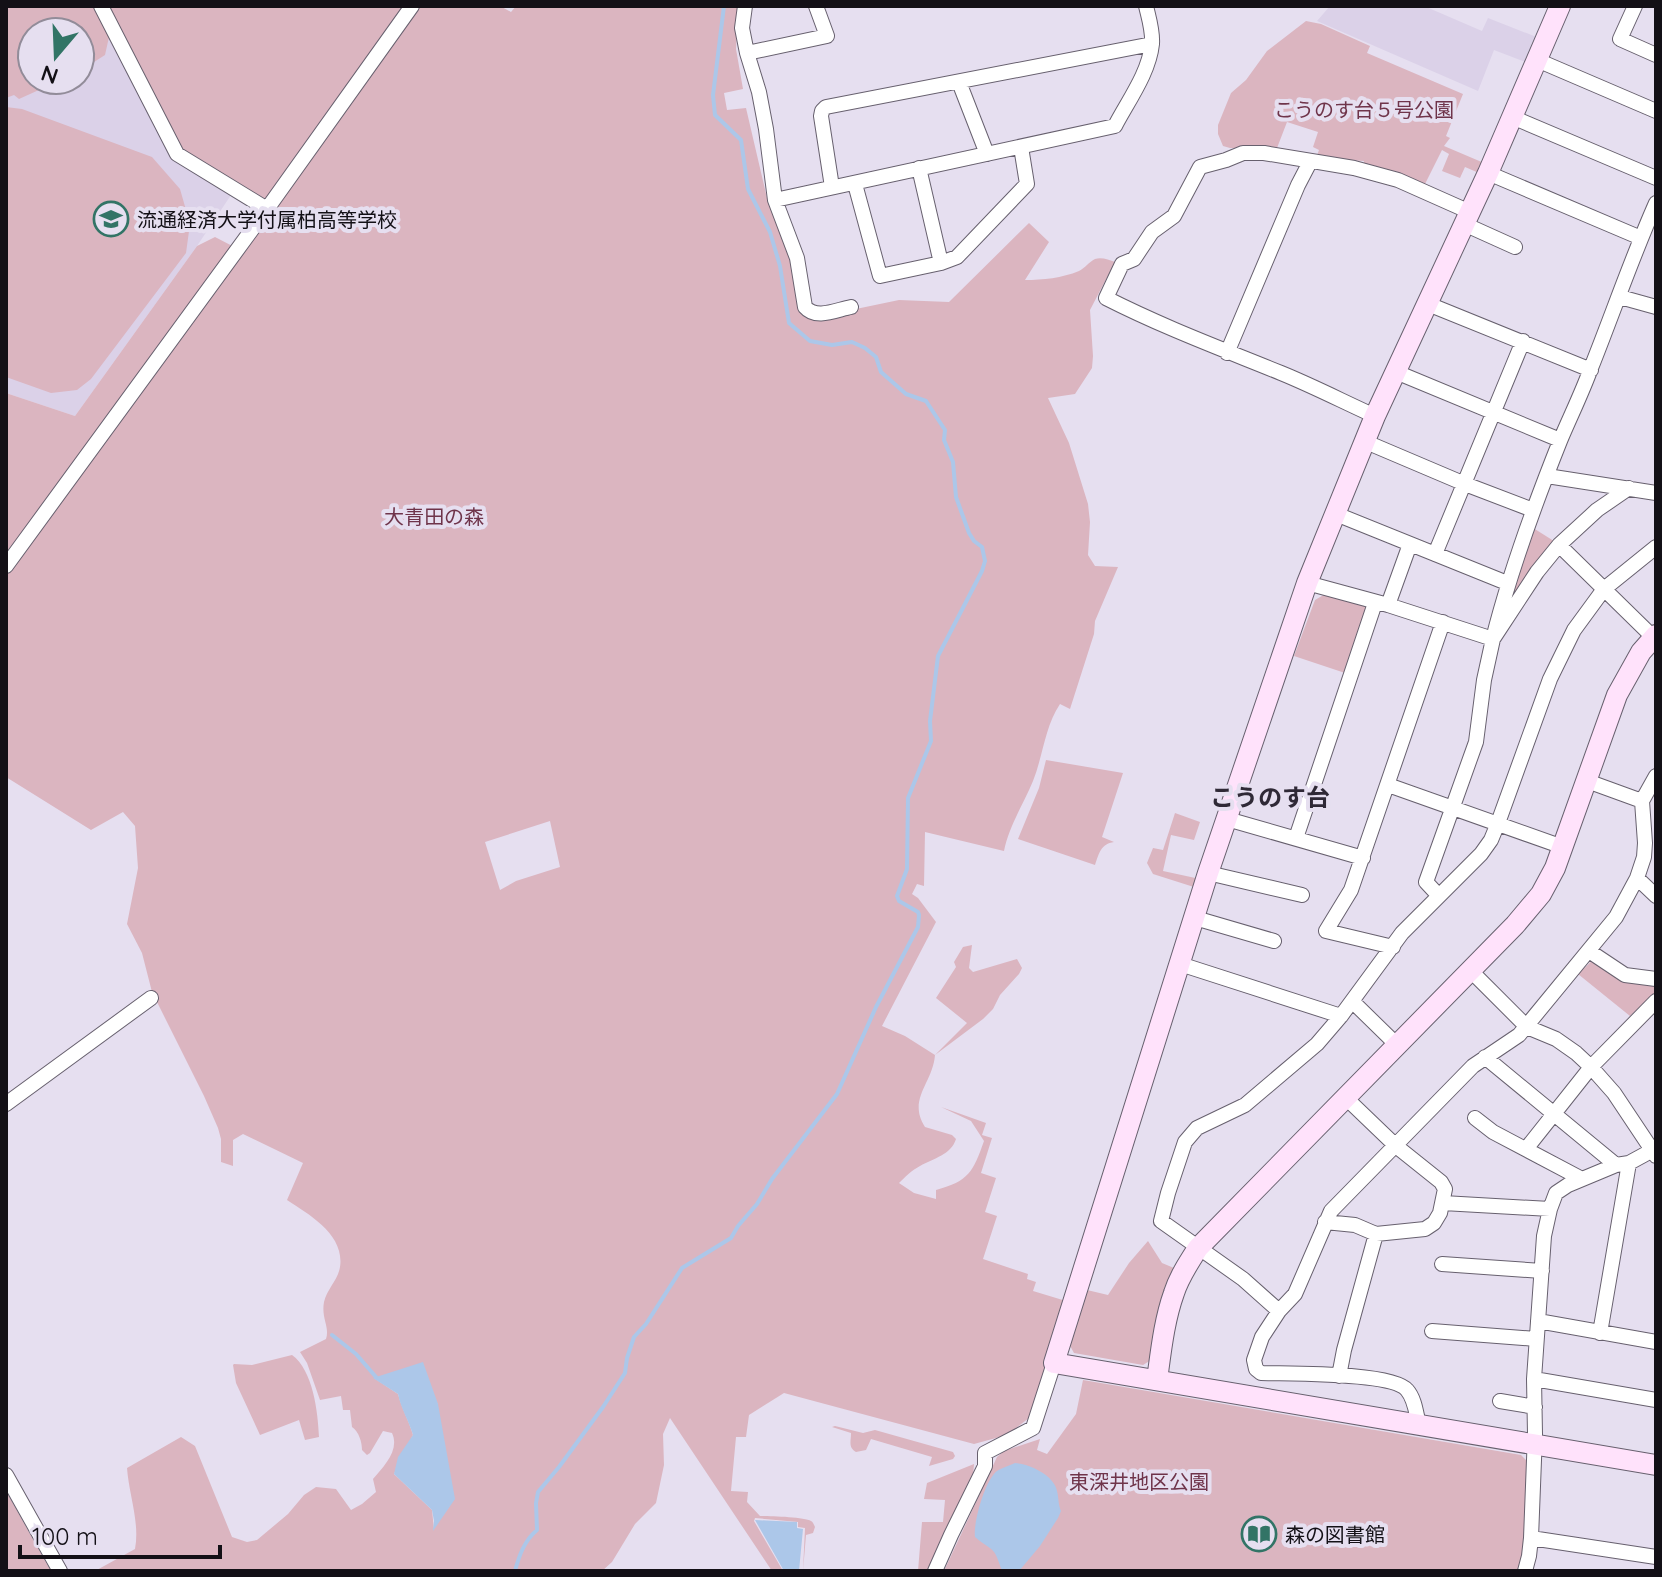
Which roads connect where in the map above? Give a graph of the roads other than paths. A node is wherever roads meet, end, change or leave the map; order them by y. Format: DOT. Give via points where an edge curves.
graph roads {
  1 [pos="101,6"];
  2 [pos="412,6"];
  3 [pos="745,6"];
  4 [pos="816,6"];
  5 [pos="1146,6"];
  6 [pos="1560,6"];
  7 [pos="1635,6"];
  8 [pos="1152,44"];
  9 [pos="747,53"];
  10 [pos="1656,55"];
  11 [pos="1537,60"];
  12 [pos="959,82"];
  13 [pos="1656,111"];
  14 [pos="1512,117"];
  15 [pos="1021,147"];
  16 [pos="987,154"];
  17 [pos="1310,162"];
  18 [pos="919,168"];
  19 [pos="1488,173"];
  20 [pos="1656,178"];
  21 [pos="855,184"];
  22 [pos="832,187"];
  23 [pos="775,200"];
  24 [pos="1656,203"];
  25 [pos="267,209"];
  26 [pos="1467,218"];
  27 [pos="1641,238"];
  28 [pos="1515,247"];
  29 [pos="941,263"];
  30 [pos="1620,297"];
  31 [pos="1428,304"];
  32 [pos="851,307"];
  33 [pos="1656,307"];
  34 [pos="1523,341"];
  35 [pos="1227,353"];
  36 [pos="1591,370"];
  37 [pos="1396,372"];
  38 [pos="1493,413"];
  39 [pos="1375,416"];
  40 [pos="1560,440"];
  41 [pos="1366,442"];
  42 [pos="1547,476"];
  43 [pos="1465,484"];
  44 [pos="1629,488"];
  45 [pos="1656,493"];
  46 [pos="1533,510"];
  47 [pos="1336,514"];
  48 [pos="1410,544"];
  49 [pos="1559,545"];
  50 [pos="1656,547"];
  51 [pos="1435,554"];
  52 [pos="6,566"];
  53 [pos="1307,583"];
  54 [pos="1507,583"];
  55 [pos="1604,589"];
  56 [pos="1382,604"];
  57 [pos="1443,622"];
  58 [pos="1655,636"];
  59 [pos="1493,639"];
  60 [pos="1656,776"];
  61 [pos="1587,781"];
  62 [pos="1388,785"];
  63 [pos="1642,801"];
  64 [pos="1452,808"];
  65 [pos="1227,819"];
  66 [pos="1498,823"];
  67 [pos="1296,838"];
  68 [pos="1563,847"];
  69 [pos="1363,858"];
  70 [pos="1208,873"];
  71 [pos="1637,878"];
  72 [pos="1302,895"];
  73 [pos="1439,896"];
  74 [pos="1656,896"];
  75 [pos="1195,918"];
  76 [pos="1274,941"];
  77 [pos="1393,947"];
  78 [pos="1589,951"];
  79 [pos="1180,964"];
  80 [pos="1470,970"];
  81 [pos="1656,979"];
  82 [pos="151,998"];
  83 [pos="1352,1001"];
  84 [pos="1656,1001"];
  85 [pos="1341,1016"];
  86 [pos="1527,1027"];
  87 [pos="1397,1045"];
  88 [pos="1485,1057"];
  89 [pos="1591,1067"];
  90 [pos="1346,1098"];
  91 [pos="6,1104"];
  92 [pos="1553,1114"];
  93 [pos="1475,1118"];
  94 [pos="1396,1146"];
  95 [pos="1526,1149"];
  96 [pos="1654,1154"];
  97 [pos="1622,1164"];
  98 [pos="1582,1179"];
  99 [pos="1443,1203"];
  100 [pos="1550,1209"];
  101 [pos="1325,1222"];
  102 [pos="1376,1234"];
  103 [pos="1198,1248"];
  104 [pos="1442,1264"];
  105 [pos="1542,1271"];
  106 [pos="1279,1311"];
  107 [pos="1538,1321"];
  108 [pos="1432,1331"];
  109 [pos="1600,1333"];
  110 [pos="1655,1338"];
  111 [pos="1536,1339"];
  112 [pos="1054,1363"];
  113 [pos="1339,1376"];
  114 [pos="1534,1379"];
  115 [pos="1157,1380"];
  116 [pos="1656,1400"];
  117 [pos="1500,1401"];
  118 [pos="1535,1407"];
  119 [pos="1419,1425"];
  120 [pos="1534,1444"];
  121 [pos="1656,1465"];
  122 [pos="6,1475"];
  123 [pos="1531,1538"];
  124 [pos="1656,1557"];
  125 [pos="60,1571"];
  126 [pos="935,1571"];
  127 [pos="1525,1571"];
  1 -- 25 [label="street" via="177,154"];
  2 -- 25 [label="street"];
  3 -- 9 [label="street"];
  4 -- 9 [label="street" via="827,36"];
  5 -- 8 [label="street"];
  6 -- 11 [label="street"];
  7 -- 10 [label="street" via="1620,39"];
  8 -- 12 [label="street"];
  8 -- 15 [label="street" via="1147,66 1115,126"];
  9 -- 23 [label="street" via="761,104"];
  11 -- 13 [label="street"];
  11 -- 14 [label="street"];
  12 -- 16 [label="street"];
  12 -- 22 [label="street" via="826,107 821,116"];
  14 -- 19 [label="street"];
  14 -- 20 [label="street"];
  15 -- 16 [label="street"];
  15 -- 29 [label="street" via="1027,184 957,257"];
  16 -- 18 [label="street"];
  17 -- 26 [label="street" via="1398,180"];
  17 -- 35 [label="street"];
  17 -- 35 [label="street" via="1243,153 1200,167 1174,216 1152,232 1134,259 1122,264 1106,298"];
  18 -- 21 [label="street"];
  18 -- 29 [label="street"];
  19 -- 26 [label="street"];
  19 -- 27 [label="street"];
  21 -- 22 [label="street"];
  21 -- 29 [label="street" via="880,276"];
  22 -- 23 [label="street"];
  23 -- 32 [label="street" via="797,258 805,307 816,314"];
  24 -- 27 [label="street"];
  25 -- 52 [label="street"];
  26 -- 28 [label="street"];
  26 -- 31 [label="street"];
  27 -- 30 [label="street"];
  30 -- 33 [label="street"];
  30 -- 36 [label="street"];
  31 -- 34 [label="street"];
  31 -- 37 [label="street"];
  34 -- 36 [label="street"];
  34 -- 38 [label="street"];
  35 -- 39 [label="street"];
  36 -- 40 [label="street"];
  37 -- 38 [label="street"];
  37 -- 39 [label="street"];
  38 -- 40 [label="street"];
  38 -- 43 [label="street"];
  39 -- 41 [label="street"];
  40 -- 42 [label="street"];
  41 -- 43 [label="street"];
  41 -- 47 [label="street"];
  42 -- 44 [label="street"];
  42 -- 46 [label="street"];
  43 -- 46 [label="street"];
  43 -- 51 [label="street"];
  44 -- 45 [label="street"];
  44 -- 49 [label="street"];
  46 -- 54 [label="street"];
  47 -- 48 [label="street"];
  47 -- 53 [label="street"];
  48 -- 51 [label="street"];
  48 -- 56 [label="street"];
  49 -- 55 [label="street"];
  49 -- 59 [label="street"];
  50 -- 55 [label="street"];
  51 -- 54 [label="street"];
  53 -- 56 [label="street"];
  53 -- 65 [label="street"];
  54 -- 59 [label="street"];
  55 -- 58 [label="street"];
  55 -- 66 [label="street" via="1574,630 1550,679"];
  56 -- 57 [label="street"];
  56 -- 67 [label="street"];
  57 -- 59 [label="street"];
  57 -- 62 [label="street"];
  58 -- 61 [label="street" via="1617,695"];
  59 -- 64 [label="street" via="1476,742"];
  60 -- 63 [label="street"];
  61 -- 63 [label="street"];
  61 -- 68 [label="street"];
  62 -- 64 [label="street"];
  62 -- 69 [label="street"];
  63 -- 71 [label="street" via="1644,857"];
  64 -- 66 [label="street"];
  64 -- 73 [label="street" via="1426,882"];
  65 -- 67 [label="street"];
  65 -- 70 [label="street"];
  66 -- 68 [label="street"];
  66 -- 73 [label="street" via="1481,854"];
  67 -- 69 [label="street"];
  68 -- 80 [label="street" via="1548,884 1529,911"];
  69 -- 77 [label="street" via="1326,931"];
  70 -- 72 [label="street"];
  70 -- 75 [label="street"];
  71 -- 74 [label="street"];
  71 -- 78 [label="street"];
  73 -- 77 [label="street"];
  75 -- 76 [label="street"];
  75 -- 79 [label="street"];
  77 -- 83 [label="street"];
  78 -- 81 [label="street" via="1625,975"];
  78 -- 86 [label="street"];
  79 -- 85 [label="street"];
  79 -- 112 [label="street"];
  80 -- 86 [label="street"];
  80 -- 87 [label="street"];
  82 -- 91 [label="street"];
  83 -- 85 [label="street"];
  83 -- 87 [label="street"];
  84 -- 89 [label="street"];
  85 -- 103 [label="street" via="1317,1044 1245,1105 1197,1128 1185,1142 1161,1221"];
  86 -- 88 [label="street"];
  86 -- 89 [label="street" via="1556,1039"];
  87 -- 90 [label="street"];
  88 -- 92 [label="street"];
  88 -- 94 [label="street"];
  89 -- 92 [label="street"];
  89 -- 96 [label="street"];
  90 -- 94 [label="street"];
  90 -- 103 [label="street"];
  92 -- 95 [label="street"];
  92 -- 97 [label="street"];
  93 -- 95 [label="street"];
  94 -- 99 [label="street" via="1441,1182"];
  94 -- 101 [label="street"];
  95 -- 98 [label="street"];
  96 -- 97 [label="street"];
  97 -- 98 [label="street"];
  97 -- 109 [label="street"];
  98 -- 100 [label="street" via="1556,1193"];
  99 -- 100 [label="street"];
  99 -- 102 [label="street" via="1425,1229"];
  100 -- 105 [label="street"];
  101 -- 102 [label="street"];
  101 -- 106 [label="street" via="1295,1294"];
  102 -- 113 [label="street"];
  103 -- 106 [label="street"];
  103 -- 115 [label="street" via="1174,1291"];
  104 -- 105 [label="street"];
  105 -- 107 [label="street"];
  106 -- 113 [label="street" via="1262,1337 1256,1369"];
  107 -- 109 [label="street"];
  107 -- 111 [label="street"];
  108 -- 111 [label="street"];
  109 -- 110 [label="street"];
  111 -- 114 [label="street"];
  112 -- 115 [label="street"];
  112 -- 126 [label="street" via="1033,1428 985,1453 985,1466"];
  113 -- 119 [label="street" via="1394,1381 1405,1387"];
  114 -- 116 [label="street"];
  114 -- 118 [label="street"];
  115 -- 119 [label="street"];
  117 -- 118 [label="street"];
  118 -- 120 [label="street"];
  119 -- 120 [label="street"];
  120 -- 121 [label="street"];
  120 -- 123 [label="street"];
  122 -- 125 [label="street"];
  123 -- 124 [label="street"];
  123 -- 127 [label="street"];
}
